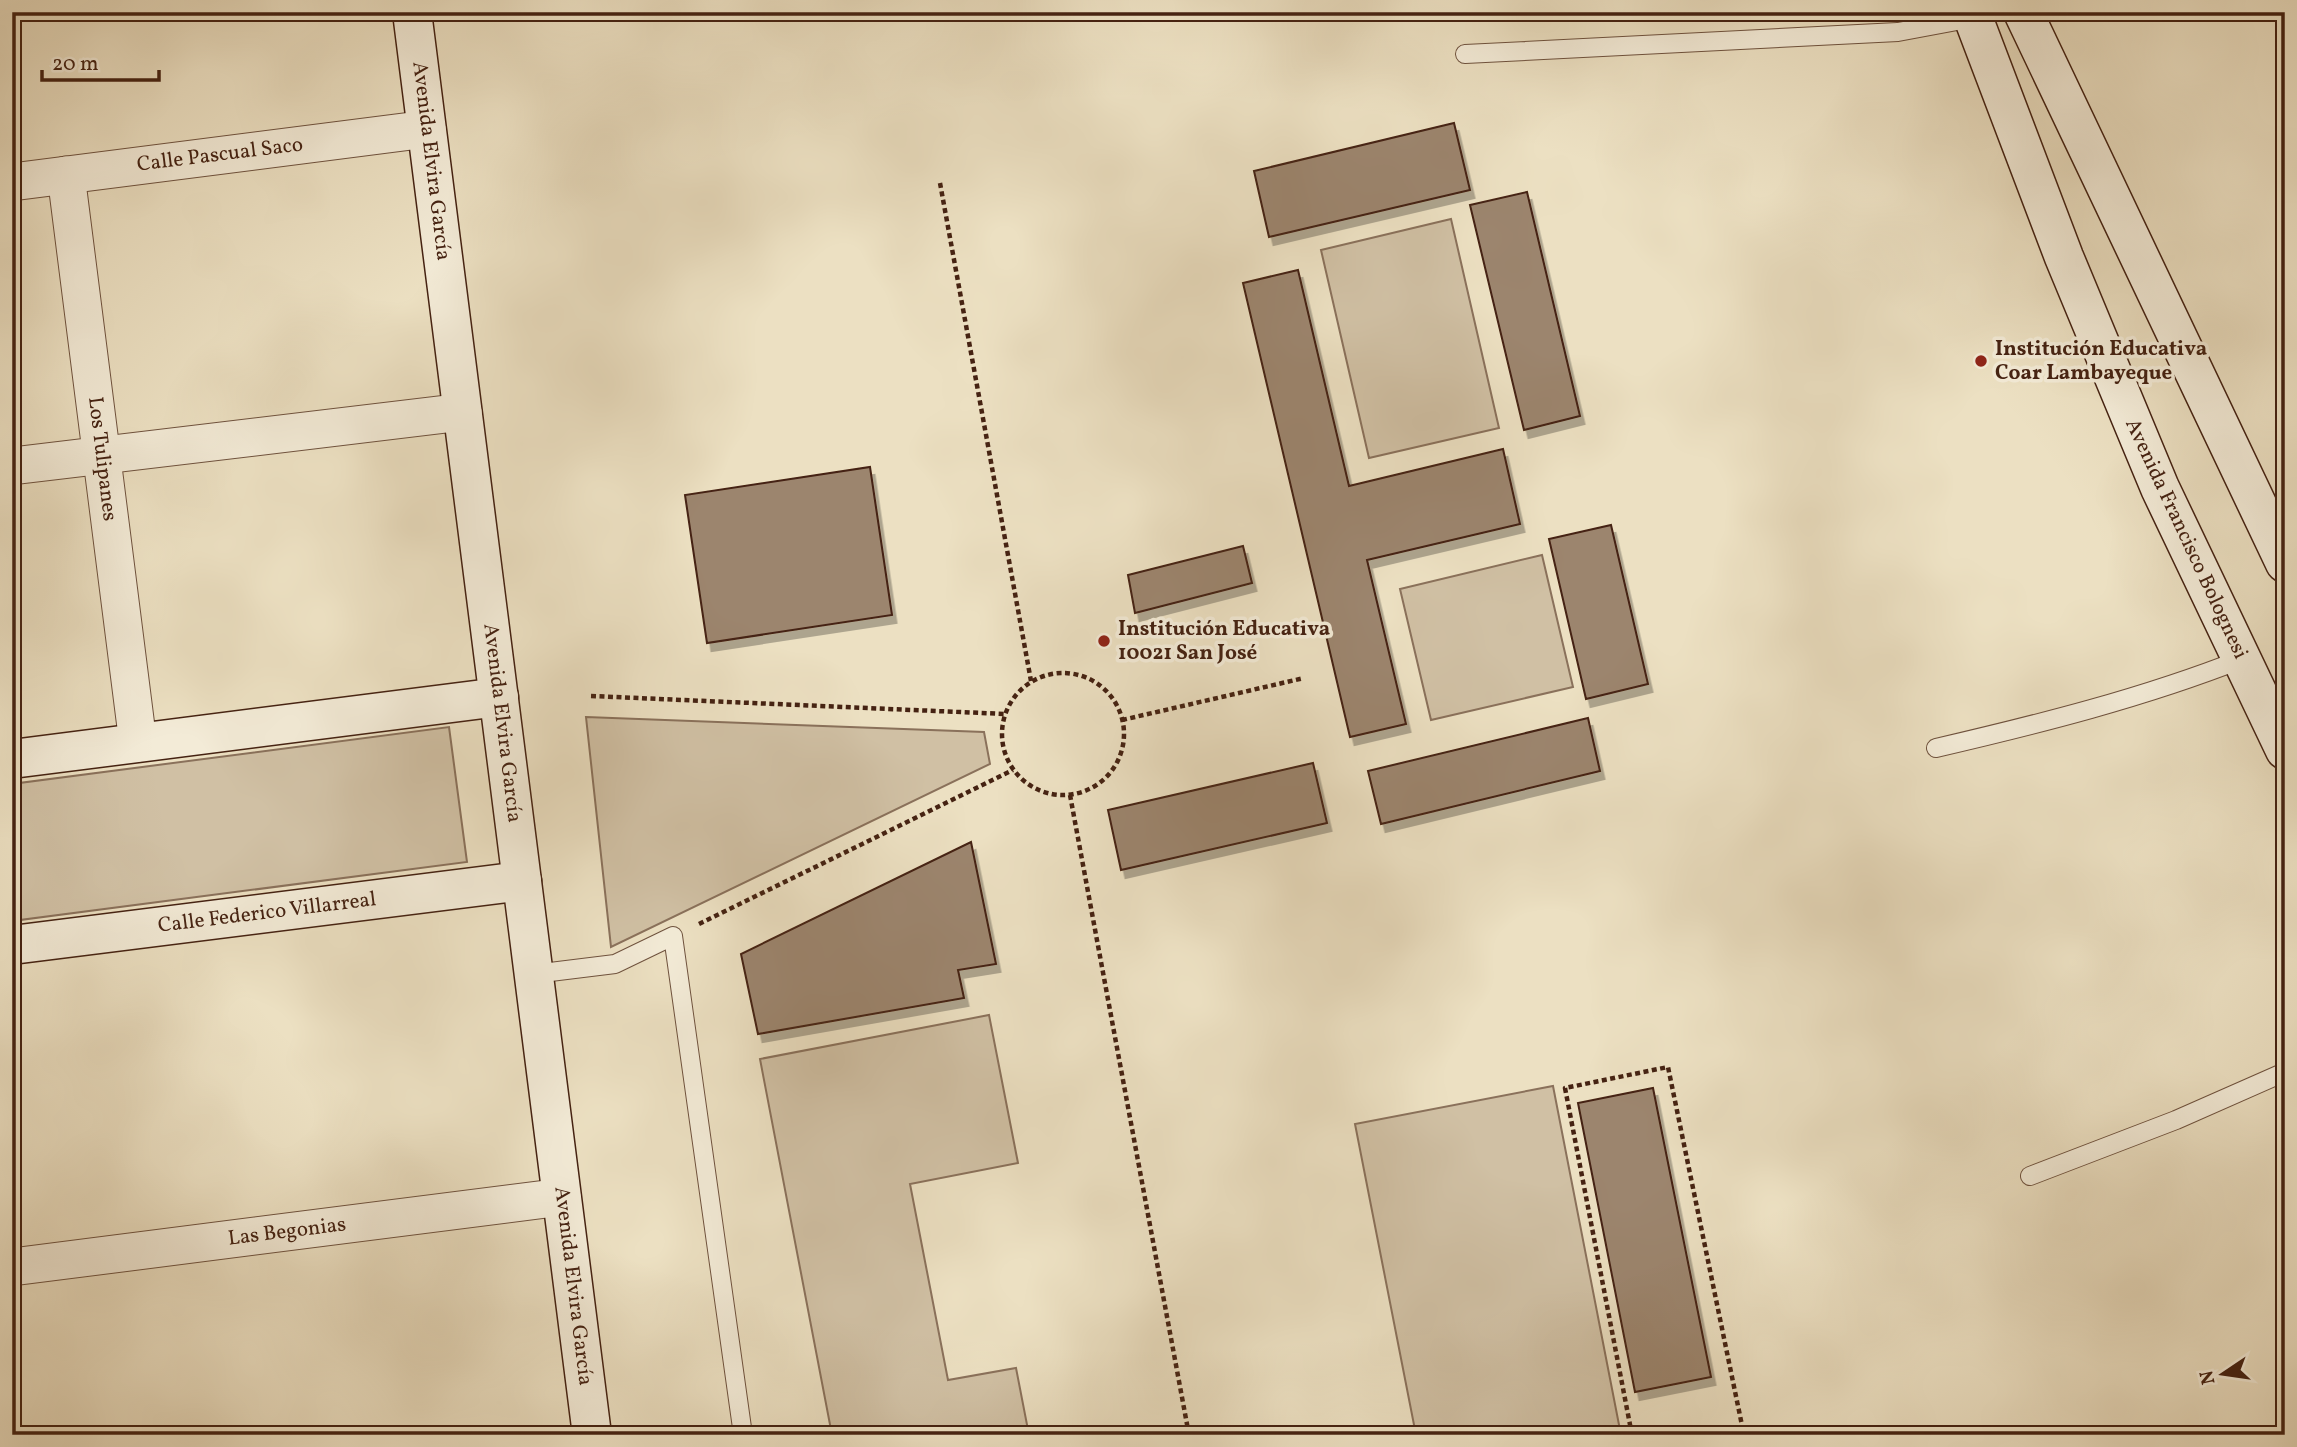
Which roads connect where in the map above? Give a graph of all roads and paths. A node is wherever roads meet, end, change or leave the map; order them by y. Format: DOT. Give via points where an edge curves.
graph roads {
  1 [pos="412,12"];
  2 [pos="2023,12"];
  3 [pos="1972,15"];
  4 [pos="1465,54"];
  5 [pos="427,129"];
  6 [pos="66,175"];
  7 [pos="12,182"];
  8 [pos="940,183"];
  9 [pos="463,412"];
  10 [pos="102,455"];
  11 [pos="12,466"];
  12 [pos="2285,563"];
  13 [pos="2242,659"];
  14 [pos="1304,678"];
  15 [pos="1031,681"];
  16 [pos="591,696"];
  17 [pos="499,697"];
  18 [pos="1005,714"];
  19 [pos="1122,720"];
  20 [pos="138,743"];
  21 [pos="1936,748"];
  22 [pos="2285,750"];
  23 [pos="12,759"];
  24 [pos="1013,770"];
  25 [pos="1070,795"];
  26 [pos="522,881"];
  27 [pos="673,936"];
  28 [pos="12,945"];
  29 [pos="534,974"];
  30 [pos="2285,1072"];
  31 [pos="2030,1176"];
  32 [pos="562,1197"];
  33 [pos="12,1267"];
  34 [pos="592,1435"];
  35 [pos="743,1435"];
  36 [pos="1189,1435"];
  37 [pos="1632,1435"];
  38 [pos="1744,1435"];
  1 -- 5 [label="main road, Avenida Elvira García"];
  2 -- 12 [label="main road"];
  3 -- 4 [label="lane" via="1898,32"];
  3 -- 13 [label="main road, Avenida Francisco Bolognesi" via="2064,257 2160,488"];
  5 -- 6 [label="street, Calle Pascual Saco"];
  5 -- 9 [label="main road, Avenida Elvira García"];
  6 -- 7 [label="street, Calle Pascual Saco"];
  6 -- 10 [label="street, Los Tulipanes"];
  8 -- 15 [label="path"];
  9 -- 10 [label="street"];
  9 -- 17 [label="main road, Avenida Elvira García"];
  10 -- 11 [label="street"];
  10 -- 20 [label="street, Los Tulipanes"];
  13 -- 21 [label="lane" via="2089,709"];
  13 -- 22 [label="main road, Avenida Francisco Bolognesi"];
  14 -- 19 [label="path"];
  15 -- 18 [label="path" via="1015,695"];
  15 -- 19 [label="path" via="1072,673 1092,679 1109,692"];
  16 -- 18 [label="path"];
  17 -- 20 [label="main road"];
  17 -- 26 [label="main road, Avenida Elvira García"];
  18 -- 24 [label="path" via="1004,752"];
  19 -- 25 [label="path" via="1122,753 1112,772 1098,785"];
  20 -- 23 [label="main road"];
  24 -- 25 [label="path" via="1043,793"];
  24 -- 27 [label="path"];
  25 -- 36 [label="path"];
  26 -- 28 [label="main road, Calle Federico Villarreal"];
  26 -- 29 [label="main road, Avenida Elvira García"];
  27 -- 29 [label="lane" via="615,964"];
  27 -- 35 [label="lane"];
  29 -- 32 [label="main road, Avenida Elvira García"];
  30 -- 31 [label="lane"];
  32 -- 33 [label="street, Las Begonias"];
  32 -- 34 [label="main road, Avenida Elvira García"];
  37 -- 38 [label="path" via="1565,1088 1668,1067"];
}
